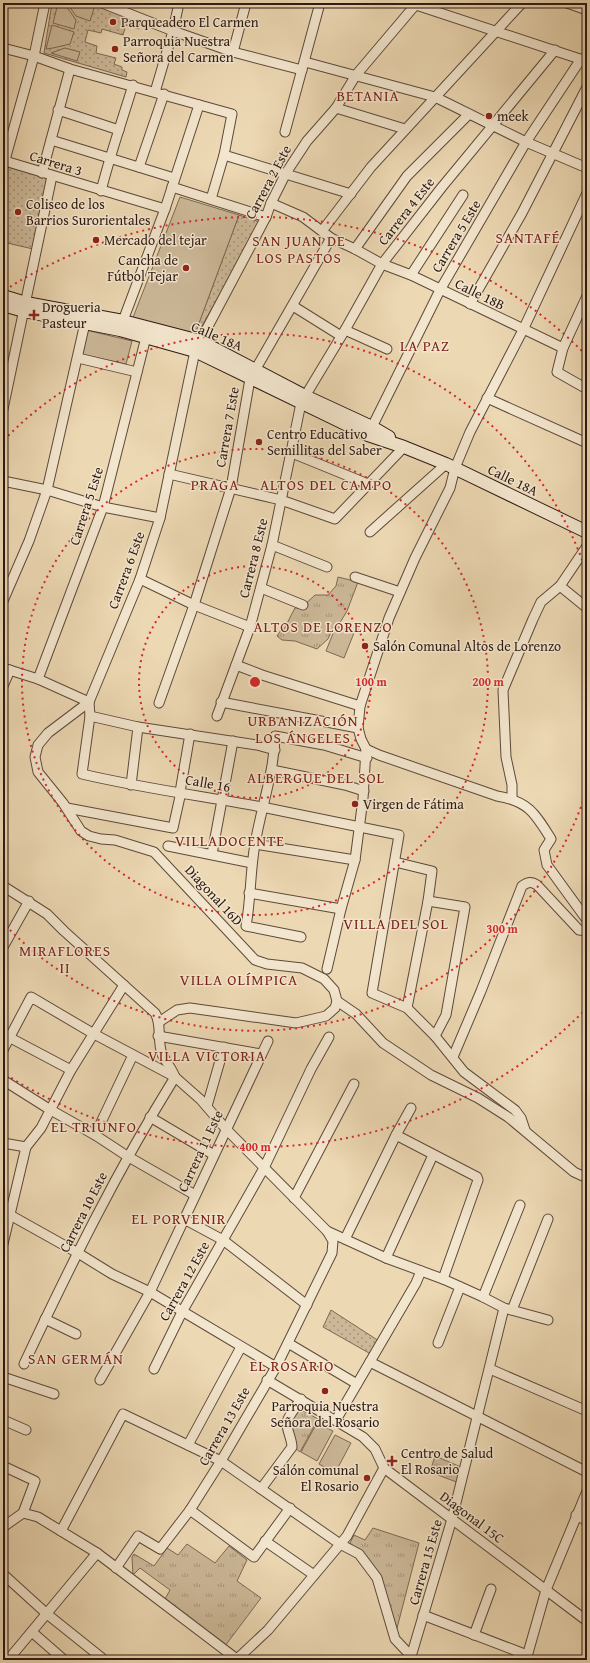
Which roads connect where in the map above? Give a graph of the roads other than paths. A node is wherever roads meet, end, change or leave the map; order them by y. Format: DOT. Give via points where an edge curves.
graph roads {
  1 [pos="45,3"];
  2 [pos="102,3"];
  3 [pos="179,3"];
  4 [pos="246,3"];
  5 [pos="320,3"];
  6 [pos="522,3"];
  7 [pos="567,3"];
  8 [pos="414,4"];
  9 [pos="112,5"];
  10 [pos="587,10"];
  11 [pos="173,31"];
  12 [pos="497,31"];
  13 [pos="3,48"];
  14 [pos="555,50"];
  15 [pos="233,52"];
  16 [pos="34,56"];
  17 [pos="584,60"];
  18 [pos="303,66"];
  19 [pos="70,69"];
  20 [pos="356,75"];
  21 [pos="133,85"];
  22 [pos="587,87"];
  23 [pos="160,93"];
  24 [pos="435,97"];
  25 [pos="199,105"];
  26 [pos="336,108"];
  27 [pos="58,110"];
  28 [pos="469,114"];
  29 [pos="492,126"];
  30 [pos="405,129"];
  31 [pos="119,130"];
  32 [pos="285,132"];
  33 [pos="51,140"];
  34 [pos="526,142"];
  35 [pos="224,154"];
  36 [pos="553,154"];
  37 [pos="109,159"];
  38 [pos="4,164"];
  39 [pos="139,167"];
  40 [pos="587,168"];
  41 [pos="42,173"];
  42 [pos="286,173"];
  43 [pos="52,176"];
  44 [pos="173,182"];
  45 [pos="101,191"];
  46 [pos="587,193"];
  47 [pos="351,194"];
  48 [pos="463,194"];
  49 [pos="211,199"];
  50 [pos="271,203"];
  51 [pos="165,209"];
  52 [pos="266,217"];
  53 [pos="322,231"];
  54 [pos="331,238"];
  55 [pos="355,248"];
  56 [pos="382,264"];
  57 [pos="411,275"];
  58 [pos="440,290"];
  59 [pos="3,296"];
  60 [pos="587,296"];
  61 [pos="470,304"];
  62 [pos="3,305"];
  63 [pos="293,306"];
  64 [pos="25,307"];
  65 [pos="85,323"];
  66 [pos="122,326"];
  67 [pos="523,330"];
  68 [pos="343,333"];
  69 [pos="146,337"];
  70 [pos="197,346"];
  71 [pos="563,348"];
  72 [pos="387,349"];
  73 [pos="78,358"];
  74 [pos="7,370"];
  75 [pos="137,372"];
  76 [pos="252,374"];
  77 [pos="587,389"];
  78 [pos="487,398"];
  79 [pos="303,400"];
  80 [pos="3,409"];
  81 [pos="370,431"];
  82 [pos="587,443"];
  83 [pos="404,446"];
  84 [pos="292,453"];
  85 [pos="450,466"];
  86 [pos="169,474"];
  87 [pos="3,481"];
  88 [pos="368,484"];
  89 [pos="231,488"];
  90 [pos="47,490"];
  91 [pos="282,500"];
  92 [pos="103,507"];
  93 [pos="160,518"];
  94 [pos="370,532"];
  95 [pos="587,532"];
  96 [pos="272,545"];
  97 [pos="587,546"];
  98 [pos="327,567"];
  99 [pos="355,578"];
  100 [pos="140,579"];
  101 [pos="560,586"];
  102 [pos="261,588"];
  103 [pos="400,592"];
  104 [pos="3,601"];
  105 [pos="303,605"];
  106 [pos="194,606"];
  107 [pos="587,608"];
  108 [pos="250,627"];
  109 [pos="236,665"];
  110 [pos="7,669"];
  111 [pos="38,679"];
  112 [pos="3,686"];
  113 [pos="89,702"];
  114 [pos="160,702"];
  115 [pos="222,702"];
  116 [pos="360,706"];
  117 [pos="90,716"];
  118 [pos="217,716"];
  119 [pos="138,727"];
  120 [pos="358,728"];
  121 [pos="190,734"];
  122 [pos="233,741"];
  123 [pos="275,750"];
  124 [pos="367,753"];
  125 [pos="272,770"];
  126 [pos="131,785"];
  127 [pos="364,791"];
  128 [pos="180,792"];
  129 [pos="512,798"];
  130 [pos="223,800"];
  131 [pos="262,807"];
  132 [pos="67,808"];
  133 [pos="360,827"];
  134 [pos="255,844"];
  135 [pos="168,846"];
  136 [pos="212,854"];
  137 [pos="355,860"];
  138 [pos="394,862"];
  139 [pos="252,864"];
  140 [pos="3,886"];
  141 [pos="249,893"];
  142 [pos="29,901"];
  143 [pos="428,901"];
  144 [pos="341,909"];
  145 [pos="587,920"];
  146 [pos="587,931"];
  147 [pos="301,937"];
  148 [pos="3,947"];
  149 [pos="327,969"];
  150 [pos="124,985"];
  151 [pos="337,1001"];
  152 [pos="407,1008"];
  153 [pos="159,1022"];
  154 [pos="94,1034"];
  155 [pos="6,1036"];
  156 [pos="158,1036"];
  157 [pos="436,1036"];
  158 [pos="329,1037"];
  159 [pos="268,1041"];
  160 [pos="224,1047"];
  161 [pos="3,1050"];
  162 [pos="262,1054"];
  163 [pos="133,1055"];
  164 [pos="452,1057"];
  165 [pos="71,1070"];
  166 [pos="175,1077"];
  167 [pos="3,1080"];
  168 [pos="354,1084"];
  169 [pos="204,1103"];
  170 [pos="411,1108"];
  171 [pos="49,1110"];
  172 [pos="150,1117"];
  173 [pos="226,1129"];
  174 [pos="525,1130"];
  175 [pos="95,1135"];
  176 [pos="396,1135"];
  177 [pos="3,1143"];
  178 [pos="26,1147"];
  179 [pos="214,1155"];
  180 [pos="433,1155"];
  181 [pos="127,1156"];
  182 [pos="264,1168"];
  183 [pos="587,1178"];
  184 [pos="195,1195"];
  185 [pos="294,1198"];
  186 [pos="520,1205"];
  187 [pos="7,1214"];
  188 [pos="184,1218"];
  189 [pos="548,1219"];
  190 [pos="326,1231"];
  191 [pos="345,1239"];
  192 [pos="223,1240"];
  193 [pos="3,1244"];
  194 [pos="78,1253"];
  195 [pos="386,1258"];
  196 [pos="421,1271"];
  197 [pos="443,1279"];
  198 [pos="460,1287"];
  199 [pos="150,1292"];
  200 [pos="483,1297"];
  201 [pos="307,1305"];
  202 [pos="508,1309"];
  203 [pos="182,1312"];
  204 [pos="45,1319"];
  205 [pos="548,1320"];
  206 [pos="76,1334"];
  207 [pos="288,1343"];
  208 [pos="438,1343"];
  209 [pos="241,1347"];
  210 [pos="370,1362"];
  211 [pos="24,1364"];
  212 [pos="276,1368"];
  213 [pos="154,1369"];
  214 [pos="490,1369"];
  215 [pos="3,1377"];
  216 [pos="100,1380"];
  217 [pos="267,1380"];
  218 [pos="356,1384"];
  219 [pos="54,1394"];
  220 [pos="301,1399"];
  221 [pos="587,1411"];
  222 [pos="478,1417"];
  223 [pos="3,1420"];
  224 [pos="336,1420"];
  225 [pos="26,1430"];
  226 [pos="188,1445"];
  227 [pos="221,1461"];
  228 [pos="3,1466"];
  229 [pos="384,1468"];
  230 [pos="587,1472"];
  231 [pos="261,1488"];
  232 [pos="587,1491"];
  233 [pos="290,1508"];
  234 [pos="190,1510"];
  235 [pos="22,1513"];
  236 [pos="576,1515"];
  237 [pos="452,1519"];
  238 [pos="587,1521"];
  239 [pos="3,1527"];
  240 [pos="61,1531"];
  241 [pos="266,1541"];
  242 [pos="340,1544"];
  243 [pos="97,1553"];
  244 [pos="116,1568"];
  245 [pos="3,1574"];
  246 [pos="314,1575"];
  247 [pos="491,1588"];
  248 [pos="546,1590"];
  249 [pos="47,1614"];
  250 [pos="424,1615"];
  251 [pos="587,1621"];
  252 [pos="32,1632"];
  253 [pos="474,1635"];
  254 [pos="526,1657"];
  255 [pos="102,1658"];
  256 [pos="410,1658"];
  257 [pos="12,1659"];
  258 [pos="64,1660"];
  259 [pos="237,1660"];
  1 -- 16 [label="street, Carrera 3"];
  2 -- 9 [label="street"];
  3 -- 11 [label="street"];
  4 -- 15 [label="street"];
  5 -- 18 [label="street"];
  6 -- 12 [label="street"];
  7 -- 10 [label="street"];
  8 -- 12 [label="street"];
  8 -- 20 [label="street, Carrera 2 Este"];
  9 -- 11 [label="street"];
  11 -- 15 [label="street"];
  11 -- 23 [label="street"];
  12 -- 14 [label="street"];
  12 -- 24 [label="street"];
  13 -- 16 [label="street"];
  14 -- 17 [label="street"];
  14 -- 29 [label="street, Carrera 4 Este"];
  15 -- 18 [label="street"];
  16 -- 19 [label="street"];
  16 -- 38 [label="street, Carrera 3"];
  17 -- 34 [label="street, Carrera 5 Este"];
  18 -- 20 [label="street"];
  18 -- 32 [label="street"];
  19 -- 21 [label="street"];
  19 -- 27 [label="street"];
  20 -- 24 [label="street"];
  20 -- 26 [label="street, Carrera 2 Este"];
  21 -- 23 [label="street"];
  21 -- 31 [label="street"];
  22 -- 36 [label="street"];
  23 -- 25 [label="street"];
  23 -- 39 [label="street"];
  24 -- 28 [label="street"];
  24 -- 30 [label="street"];
  25 -- 35 [label="street" via="232,114"];
  25 -- 44 [label="street"];
  26 -- 30 [label="street"];
  26 -- 42 [label="street, Carrera 2 Este" via="307,141"];
  27 -- 31 [label="street"];
  27 -- 33 [label="street"];
  28 -- 29 [label="street"];
  28 -- 55 [label="street" via="407,176"];
  29 -- 34 [label="street"];
  29 -- 56 [label="street, Carrera 4 Este"];
  30 -- 47 [label="street"];
  31 -- 37 [label="street"];
  33 -- 37 [label="street"];
  33 -- 41 [label="street"];
  34 -- 36 [label="street"];
  34 -- 58 [label="street, Carrera 5 Este"];
  35 -- 42 [label="street"];
  35 -- 49 [label="street"];
  36 -- 40 [label="street"];
  36 -- 61 [label="street"];
  37 -- 39 [label="street"];
  37 -- 45 [label="street"];
  38 -- 41 [label="street, Carrera 3"];
  39 -- 44 [label="street"];
  41 -- 43 [label="street, Carrera 3"];
  42 -- 47 [label="street"];
  42 -- 50 [label="street, Carrera 2 Este"];
  43 -- 45 [label="street, Carrera 3"];
  43 -- 64 [label="street"];
  44 -- 49 [label="street"];
  44 -- 51 [label="street"];
  45 -- 51 [label="street, Carrera 3"];
  46 -- 67 [label="street"];
  47 -- 53 [label="street"];
  48 -- 57 [label="street"];
  49 -- 52 [label="street"];
  50 -- 52 [label="street, Carrera 2 Este"];
  50 -- 53 [label="street, Calle 18B" via="303,217"];
  51 -- 66 [label="street"];
  52 -- 70 [label="street, Carrera 2 Este"];
  53 -- 54 [label="street, Calle 18B"];
  54 -- 55 [label="street, Calle 18B"];
  54 -- 63 [label="street, Carrera 7 Este"];
  55 -- 56 [label="street, Calle 18B"];
  56 -- 57 [label="street, Calle 18B"];
  56 -- 68 [label="street, Carrera 4 Este"];
  57 -- 58 [label="street, Calle 18B"];
  58 -- 61 [label="street, Calle 18B"];
  58 -- 81 [label="street, Carrera 5 Este"];
  59 -- 64 [label="main road, Calle 18A"];
  60 -- 71 [label="street"];
  61 -- 67 [label="street, Calle 18B"];
  62 -- 64 [label="main road, Calle 18A"];
  63 -- 68 [label="street"];
  63 -- 76 [label="street, Carrera 7 Este"];
  64 -- 65 [label="main road, Calle 18A"];
  64 -- 66 [label="main road, Calle 18A"];
  64 -- 74 [label="street"];
  65 -- 66 [label="main road, Calle 18A"];
  65 -- 73 [label="street"];
  66 -- 69 [label="main road, Calle 18A"];
  66 -- 70 [label="main road, Calle 18A"];
  67 -- 71 [label="street, Calle 18B"];
  67 -- 78 [label="street"];
  68 -- 72 [label="street"];
  68 -- 79 [label="street, Carrera 4 Este"];
  69 -- 70 [label="main road, Calle 18A"];
  69 -- 75 [label="street, Carrera 5 Este"];
  70 -- 76 [label="main road, Calle 18A"];
  70 -- 86 [label="street, Carrera 6 Este"];
  71 -- 77 [label="street" via="557,372"];
  73 -- 75 [label="street"];
  73 -- 90 [label="street"];
  74 -- 80 [label="street"];
  75 -- 92 [label="street, Carrera 5 Este"];
  76 -- 79 [label="main road, Calle 18A"];
  76 -- 89 [label="street, Carrera 7 Este"];
  78 -- 82 [label="street"];
  78 -- 85 [label="street"];
  79 -- 81 [label="main road, Calle 18A"];
  79 -- 84 [label="street, Carrera 8 Este"];
  81 -- 83 [label="main road, Calle 18A"];
  83 -- 85 [label="main road, Calle 18A"];
  83 -- 88 [label="street"];
  84 -- 88 [label="street"];
  84 -- 91 [label="street, Carrera 8 Este"];
  85 -- 94 [label="street"];
  85 -- 95 [label="main road, Calle 18A"];
  85 -- 103 [label="street" via="450,488"];
  86 -- 89 [label="street"];
  86 -- 93 [label="street, Carrera 6 Este"];
  87 -- 90 [label="street"];
  88 -- 91 [label="street" via="335,519"];
  89 -- 91 [label="street"];
  89 -- 106 [label="street, Carrera 7 Este"];
  90 -- 92 [label="street"];
  90 -- 104 [label="street" via="29,541"];
  91 -- 96 [label="street, Carrera 8 Este"];
  92 -- 93 [label="street"];
  92 -- 111 [label="street, Carrera 5 Este"];
  93 -- 100 [label="street, Carrera 6 Este"];
  96 -- 98 [label="street"];
  96 -- 102 [label="street, Carrera 8 Este"];
  97 -- 101 [label="street"];
  99 -- 103 [label="street"];
  100 -- 106 [label="street"];
  100 -- 113 [label="street, Carrera 6 Este"];
  101 -- 107 [label="street"];
  101 -- 129 [label="street" via="542,602 503,690 506,757"];
  102 -- 105 [label="street"];
  102 -- 108 [label="street, Carrera 8 Este"];
  103 -- 116 [label="street"];
  106 -- 108 [label="street"];
  106 -- 114 [label="street, Carrera 7 Este"];
  108 -- 109 [label="street, Carrera 8 Este"];
  109 -- 115 [label="street, Carrera 8 Este"];
  109 -- 116 [label="street"];
  110 -- 111 [label="street"];
  110 -- 112 [label="street"];
  111 -- 113 [label="street"];
  113 -- 117 [label="street"];
  113 -- 132 [label="street, Diagonal 16D" via="48,733 38,745 35,757 38,772"];
  115 -- 118 [label="street, Carrera 8 Este"];
  115 -- 120 [label="street"];
  116 -- 120 [label="street"];
  117 -- 119 [label="street"];
  117 -- 126 [label="street, Calle 16" via="82,774"];
  119 -- 121 [label="street"];
  119 -- 126 [label="street"];
  120 -- 124 [label="street"];
  121 -- 122 [label="street"];
  121 -- 128 [label="street"];
  122 -- 123 [label="street"];
  122 -- 130 [label="street"];
  123 -- 124 [label="street" via="275,736"];
  123 -- 125 [label="street"];
  124 -- 127 [label="street"];
  124 -- 129 [label="street" via="497,796"];
  125 -- 127 [label="street"];
  125 -- 131 [label="street"];
  126 -- 128 [label="street, Calle 16"];
  127 -- 133 [label="street"];
  128 -- 130 [label="street, Calle 16"];
  128 -- 132 [label="street" via="173,828"];
  129 -- 145 [label="street" via="529,808 539,819 551,839 544,850 547,865"];
  130 -- 131 [label="street, Calle 16"];
  130 -- 136 [label="street"];
  131 -- 133 [label="street, Calle 16"];
  131 -- 134 [label="street"];
  132 -- 151 [label="street, Diagonal 16D" via="81,831 89,836 101,840 115,840 154,852 255,960 302,968 324,980 334,990"];
  133 -- 137 [label="street"];
  133 -- 138 [label="street, Calle 16" via="399,835"];
  134 -- 137 [label="street"];
  134 -- 139 [label="street"];
  135 -- 136 [label="street"];
  136 -- 139 [label="street"];
  137 -- 144 [label="street"];
  138 -- 143 [label="street" via="432,871"];
  138 -- 152 [label="street" via="372,993"];
  139 -- 141 [label="street"];
  140 -- 142 [label="street"];
  141 -- 144 [label="street"];
  141 -- 147 [label="street" via="246,926"];
  142 -- 148 [label="street"];
  142 -- 150 [label="street" via="47,914"];
  143 -- 152 [label="street"];
  143 -- 157 [label="street" via="465,907 446,1015"];
  144 -- 149 [label="street"];
  146 -- 164 [label="street" via="578,930 533,882 522,886"];
  150 -- 153 [label="street" via="155,1013"];
  150 -- 154 [label="street"];
  151 -- 153 [label="street" via="326,1016 296,1023 190,1008 178,1010"];
  151 -- 174 [label="street, Diagonal 16D" via="356,1014 383,1043 431,1075 478,1098"];
  152 -- 157 [label="street"];
  153 -- 156 [label="street"];
  154 -- 155 [label="street" via="31,997"];
  154 -- 163 [label="street"];
  154 -- 165 [label="street"];
  155 -- 161 [label="street"];
  155 -- 165 [label="street"];
  156 -- 160 [label="street"];
  156 -- 166 [label="street" via="162,1054"];
  157 -- 164 [label="street"];
  158 -- 182 [label="street, Carrera 12 Este"];
  159 -- 162 [label="street, Carrera 11 Este"];
  160 -- 162 [label="street"];
  160 -- 169 [label="street"];
  162 -- 173 [label="street, Carrera 11 Este"];
  163 -- 166 [label="street"];
  163 -- 175 [label="street"];
  164 -- 174 [label="street" via="464,1072 515,1110"];
  165 -- 171 [label="street"];
  166 -- 169 [label="street"];
  166 -- 172 [label="street, Carrera 10 Este"];
  167 -- 171 [label="street"];
  168 -- 185 [label="street"];
  169 -- 173 [label="street"];
  170 -- 176 [label="street"];
  171 -- 175 [label="street"];
  171 -- 178 [label="street" via="41,1128"];
  172 -- 179 [label="street"];
  172 -- 181 [label="street, Carrera 10 Este"];
  173 -- 179 [label="street, Carrera 11 Este"];
  173 -- 182 [label="street"];
  174 -- 183 [label="street, Diagonal 16D" via="574,1172"];
  175 -- 181 [label="street"];
  176 -- 180 [label="street"];
  176 -- 191 [label="street"];
  177 -- 178 [label="street"];
  178 -- 187 [label="street"];
  179 -- 184 [label="street, Carrera 11 Este"];
  180 -- 195 [label="street"];
  180 -- 197 [label="street" via="477,1177"];
  181 -- 184 [label="street"];
  181 -- 194 [label="street, Carrera 10 Este"];
  182 -- 185 [label="street"];
  182 -- 192 [label="street, Carrera 12 Este"];
  184 -- 188 [label="street, Carrera 11 Este"];
  185 -- 190 [label="street"];
  186 -- 200 [label="street"];
  187 -- 193 [label="street"];
  187 -- 194 [label="street"];
  188 -- 192 [label="street"];
  188 -- 199 [label="street, Carrera 11 Este"];
  189 -- 202 [label="street, Carrera 15 Este"];
  190 -- 191 [label="street"];
  190 -- 201 [label="street, Carrera 13 Este" via="333,1241 332,1253"];
  191 -- 195 [label="street"];
  192 -- 201 [label="street"];
  192 -- 203 [label="street, Carrera 12 Este"];
  194 -- 199 [label="street" via="112,1274"];
  194 -- 204 [label="street, Carrera 10 Este"];
  195 -- 196 [label="street"];
  196 -- 197 [label="street"];
  196 -- 210 [label="street"];
  197 -- 198 [label="street"];
  198 -- 200 [label="street"];
  198 -- 208 [label="street"];
  199 -- 203 [label="street"];
  199 -- 216 [label="street, Carrera 11 Este"];
  200 -- 202 [label="street"];
  201 -- 207 [label="street, Carrera 13 Este"];
  202 -- 205 [label="street"];
  202 -- 214 [label="street, Carrera 15 Este"];
  203 -- 209 [label="street"];
  203 -- 213 [label="street, Carrera 12 Este"];
  204 -- 206 [label="street"];
  204 -- 211 [label="street, Carrera 10 Este"];
  207 -- 212 [label="street, Carrera 13 Este"];
  207 -- 218 [label="street"];
  209 -- 212 [label="street"];
  209 -- 226 [label="street"];
  210 -- 218 [label="street"];
  210 -- 222 [label="street"];
  212 -- 217 [label="street, Carrera 13 Este"];
  214 -- 221 [label="street"];
  214 -- 222 [label="street, Carrera 15 Este"];
  215 -- 219 [label="street"];
  217 -- 220 [label="street, Diagonal 15C"];
  217 -- 227 [label="street, Carrera 13 Este"];
  218 -- 224 [label="street"];
  220 -- 224 [label="street, Diagonal 15C"];
  220 -- 231 [label="street" via="287,1421 292,1447"];
  222 -- 230 [label="street"];
  222 -- 237 [label="street, Carrera 15 Este"];
  223 -- 225 [label="street"];
  224 -- 229 [label="street, Diagonal 15C" via="363,1436 375,1449"];
  226 -- 227 [label="street"];
  226 -- 240 [label="street" via="123,1414"];
  227 -- 231 [label="street"];
  227 -- 234 [label="street, Carrera 13 Este"];
  228 -- 235 [label="street" via="35,1481"];
  229 -- 237 [label="street, Diagonal 15C"];
  229 -- 242 [label="street"];
  231 -- 233 [label="street"];
  232 -- 236 [label="street"];
  233 -- 241 [label="street"];
  233 -- 242 [label="street"];
  234 -- 241 [label="street" via="254,1557"];
  234 -- 244 [label="street, Carrera 13 Este" via="160,1549 138,1536"];
  235 -- 239 [label="street"];
  235 -- 240 [label="street" via="38,1517"];
  236 -- 238 [label="street"];
  236 -- 248 [label="street"];
  237 -- 248 [label="street, Diagonal 15C"];
  237 -- 250 [label="street, Carrera 15 Este"];
  240 -- 243 [label="street"];
  241 -- 246 [label="street"];
  242 -- 246 [label="street"];
  242 -- 256 [label="street" via="359,1554 377,1578 395,1639"];
  243 -- 244 [label="street"];
  243 -- 249 [label="street"];
  244 -- 259 [label="street"];
  245 -- 249 [label="street"];
  246 -- 259 [label="street" via="268,1630"];
  247 -- 253 [label="street"];
  248 -- 251 [label="street, Diagonal 15C"];
  248 -- 254 [label="street"];
  249 -- 252 [label="street"];
  249 -- 255 [label="street"];
  250 -- 253 [label="street"];
  250 -- 256 [label="street, Carrera 15 Este"];
  252 -- 257 [label="street"];
  252 -- 258 [label="street"];
  253 -- 254 [label="street"];
}
